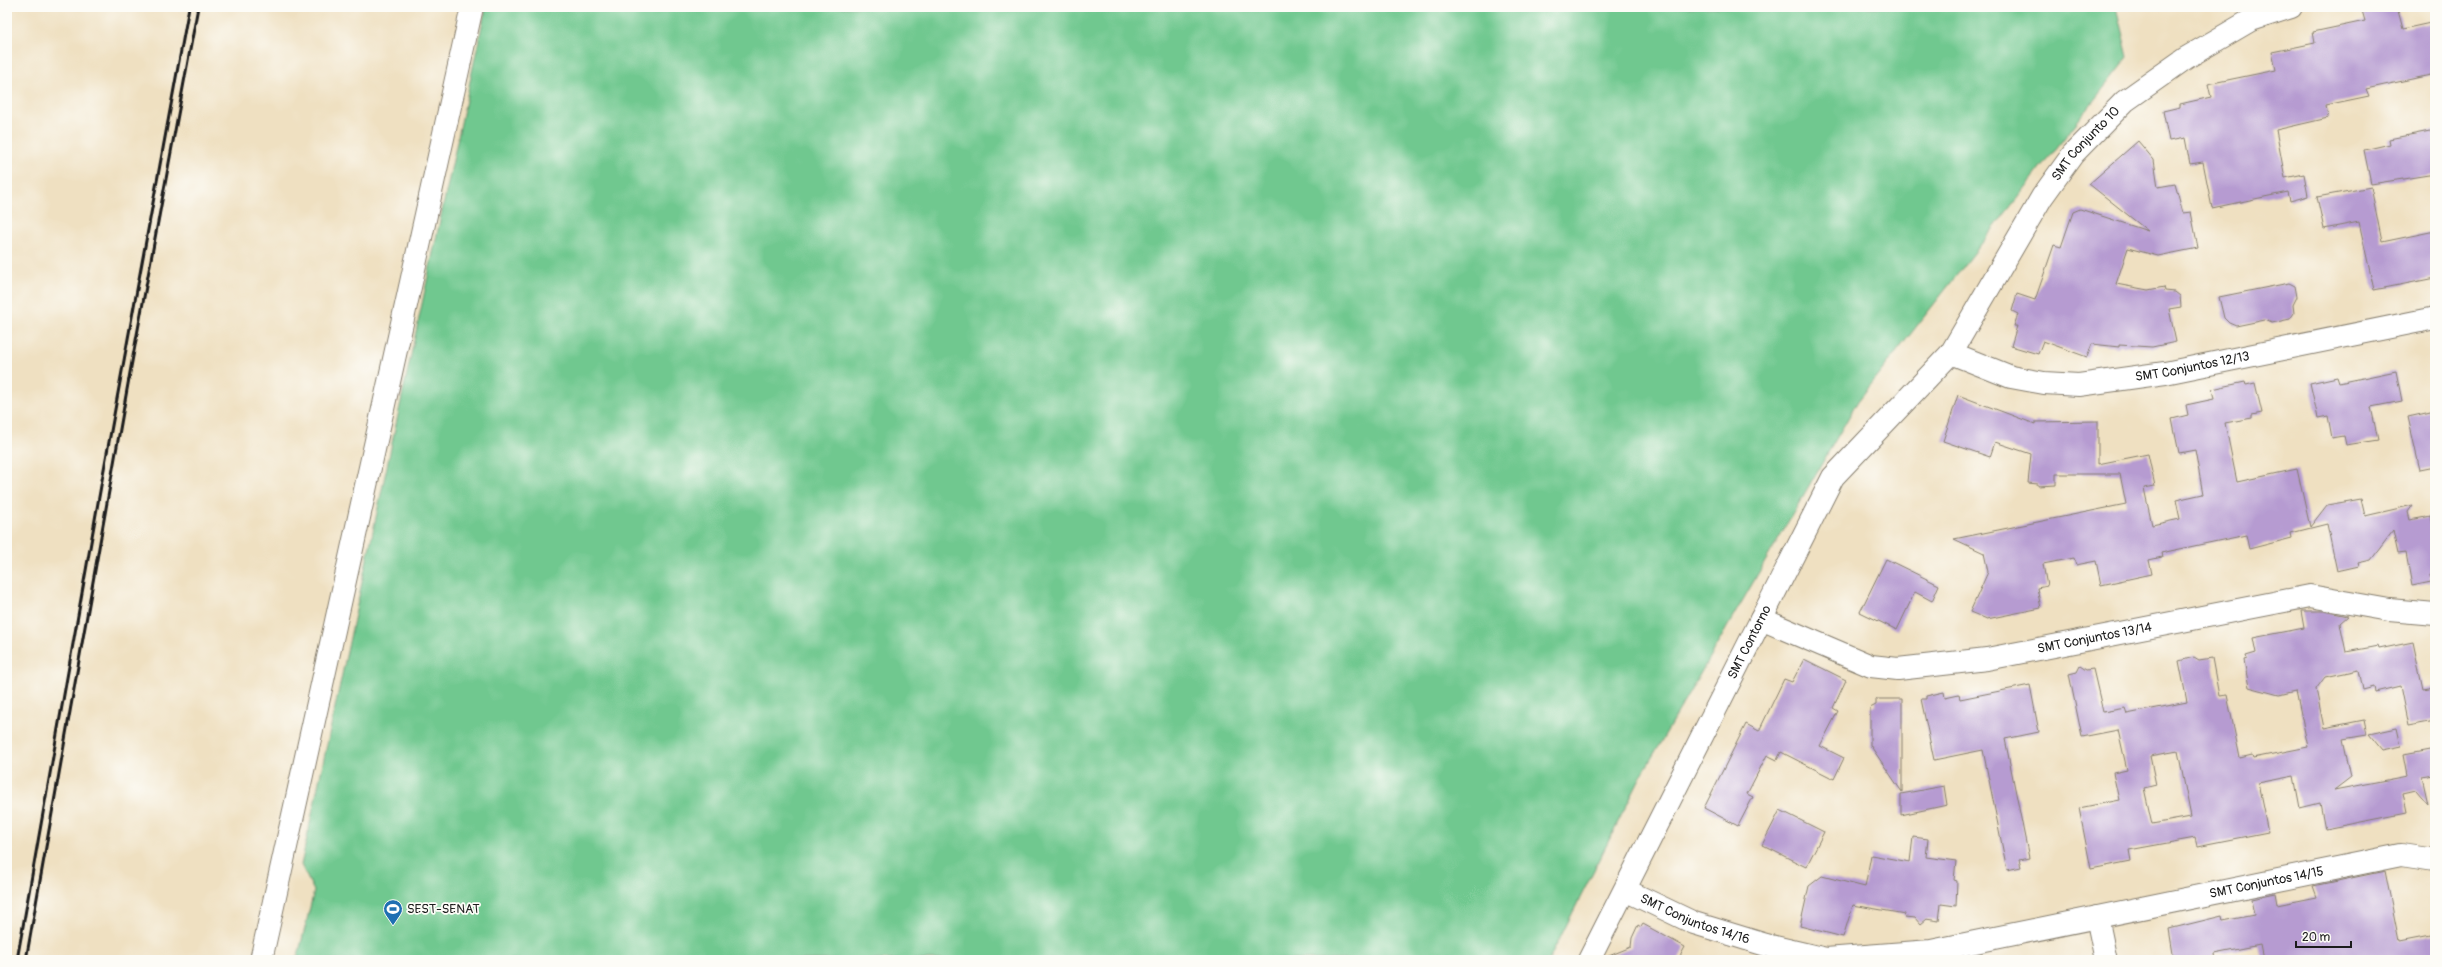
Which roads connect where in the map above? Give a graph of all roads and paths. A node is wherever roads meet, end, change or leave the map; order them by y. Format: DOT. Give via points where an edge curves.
graph roads {
  1 [pos="472,7"];
  2 [pos="2290,7"];
  3 [pos="2435,318"];
  4 [pos="1951,353"];
  5 [pos="2435,614"];
  6 [pos="1760,619"];
  7 [pos="2435,860"];
  8 [pos="1625,890"];
  9 [pos="2097,917"];
  10 [pos="261,960"];
  11 [pos="1589,960"];
  12 [pos="2106,960"];
  1 -- 10 [label="street"];
  2 -- 4 [label="street, SMT Conjunto 10" via="2251,20 2186,58 2115,111 2073,154 2042,197"];
  3 -- 4 [label="street, SMT Conjuntos 12/13" via="2165,372 2079,385 2044,384 2011,377"];
  4 -- 6 [label="street, SMT Contorno" via="1833,477"];
  5 -- 6 [label="street, SMT Conjuntos 13/14" via="2389,610 2310,596 1987,659 1898,669 1871,666"];
  6 -- 8 [label="street, SMT Contorno"];
  7 -- 9 [label="street, SMT Conjuntos 14/15" via="2401,855"];
  8 -- 9 [label="street, SMT Conjuntos 14/16" via="1694,923 1766,945 1826,959 1931,951"];
  8 -- 11 [label="street, SMT Contorno"];
  9 -- 12 [label="street"];
}
